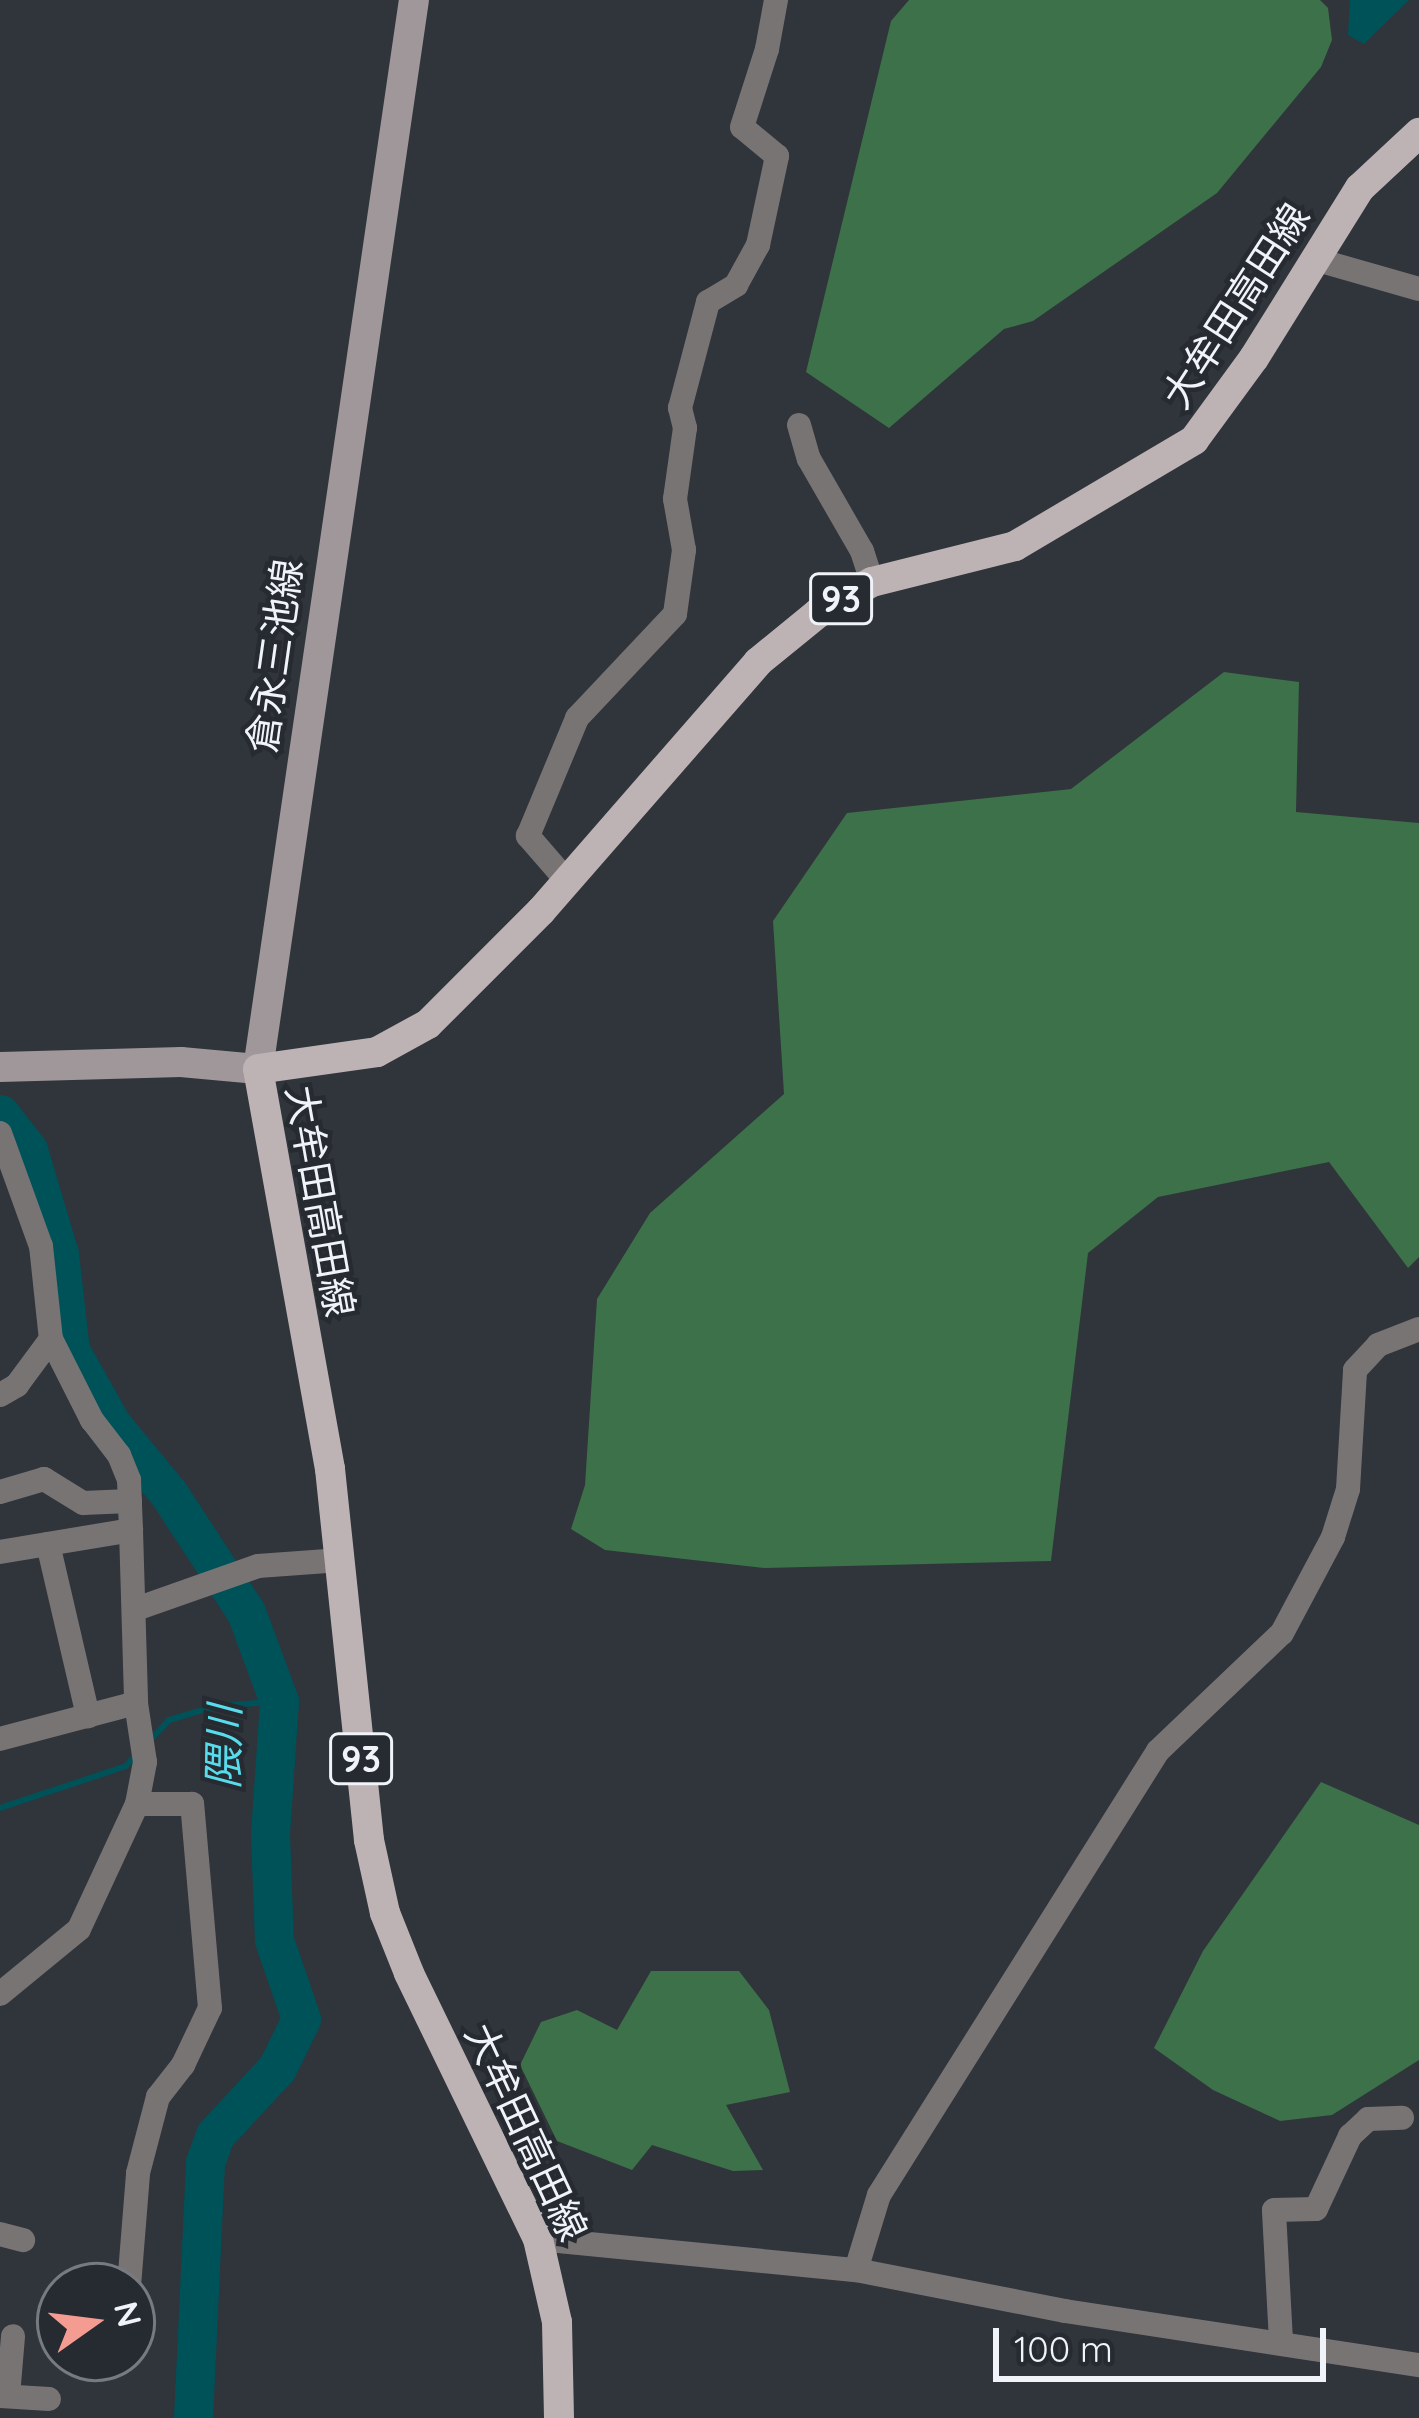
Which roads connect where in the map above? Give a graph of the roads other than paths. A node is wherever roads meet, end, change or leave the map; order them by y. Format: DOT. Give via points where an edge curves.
graph roads {
  1 [pos="414,0"];
  2 [pos="776,0"];
  3 [pos="1419,133"];
  4 [pos="1314,259"];
  5 [pos="1419,289"];
  6 [pos="799,425"];
  7 [pos="872,582"];
  8 [pos="567,881"];
  9 [pos="0,1067"];
  10 [pos="258,1069"];
  11 [pos="0,1133"];
  12 [pos="1419,1329"];
  13 [pos="51,1340"];
  14 [pos="0,1395"];
  15 [pos="0,1492"];
  16 [pos="130,1501"];
  17 [pos="131,1530"];
  18 [pos="48,1544"];
  19 [pos="0,1552"];
  20 [pos="341,1560"];
  21 [pos="136,1609"];
  22 [pos="136,1703"];
  23 [pos="88,1716"];
  24 [pos="0,1739"];
  25 [pos="137,1804"];
  26 [pos="0,1994"];
  27 [pos="1402,2118"];
  28 [pos="538,2239"];
  29 [pos="130,2262"];
  30 [pos="856,2270"];
  31 [pos="13,2336"];
  32 [pos="1281,2342"];
  33 [pos="1419,2365"];
  34 [pos="4,2396"];
  35 [pos="49,2399"];
  36 [pos="559,2418"];
  1 -- 10 [label="main road, 倉永三池線"];
  2 -- 8 [label="street" via="742,127 777,156 758,244 736,285 708,302 680,408 685,428 675,499 684,550 674,614 578,718 528,836"];
  3 -- 4 [label="main road, 大牟田高田線 / 93" via="1360,188"];
  4 -- 5 [label="street"];
  4 -- 7 [label="main road, 大牟田高田線 / 93" via="1194,440 1015,546"];
  6 -- 7 [label="street"];
  7 -- 8 [label="main road, 大牟田高田線 / 93" via="758,662"];
  8 -- 10 [label="main road, 大牟田高田線 / 93" via="428,1024 377,1052"];
  9 -- 10 [label="main road" via="182,1062"];
  10 -- 20 [label="main road, 大牟田高田線 / 93"];
  11 -- 13 [label="street" via="40,1246"];
  12 -- 30 [label="street" via="1378,1346 1355,1370 1348,1489 1333,1537 1282,1633 1158,1751 879,2195"];
  13 -- 14 [label="street"];
  13 -- 16 [label="street" via="119,1455"];
  15 -- 16 [label="street" via="44,1479 83,1503"];
  16 -- 17 [label="street"];
  17 -- 18 [label="street"];
  17 -- 21 [label="street"];
  18 -- 19 [label="street"];
  18 -- 23 [label="street"];
  20 -- 21 [label="street" via="225,1576"];
  20 -- 28 [label="main road, 大牟田高田線 / 93" via="369,1840 386,1913"];
  21 -- 22 [label="street"];
  22 -- 23 [label="street"];
  22 -- 25 [label="street" via="143,1747"];
  23 -- 24 [label="street"];
  25 -- 26 [label="street" via="79,1929"];
  25 -- 29 [label="street" via="192,1804 210,2008 158,2097 138,2173"];
  27 -- 32 [label="street" via="1368,2119 1350,2136 1316,2209 1274,2210"];
  28 -- 30 [label="street"];
  28 -- 36 [label="main road, 大牟田高田線 / 93" via="557,2322"];
  30 -- 32 [label="street"];
  31 -- 34 [label="street"];
  32 -- 33 [label="street"];
  34 -- 35 [label="street"];
}
